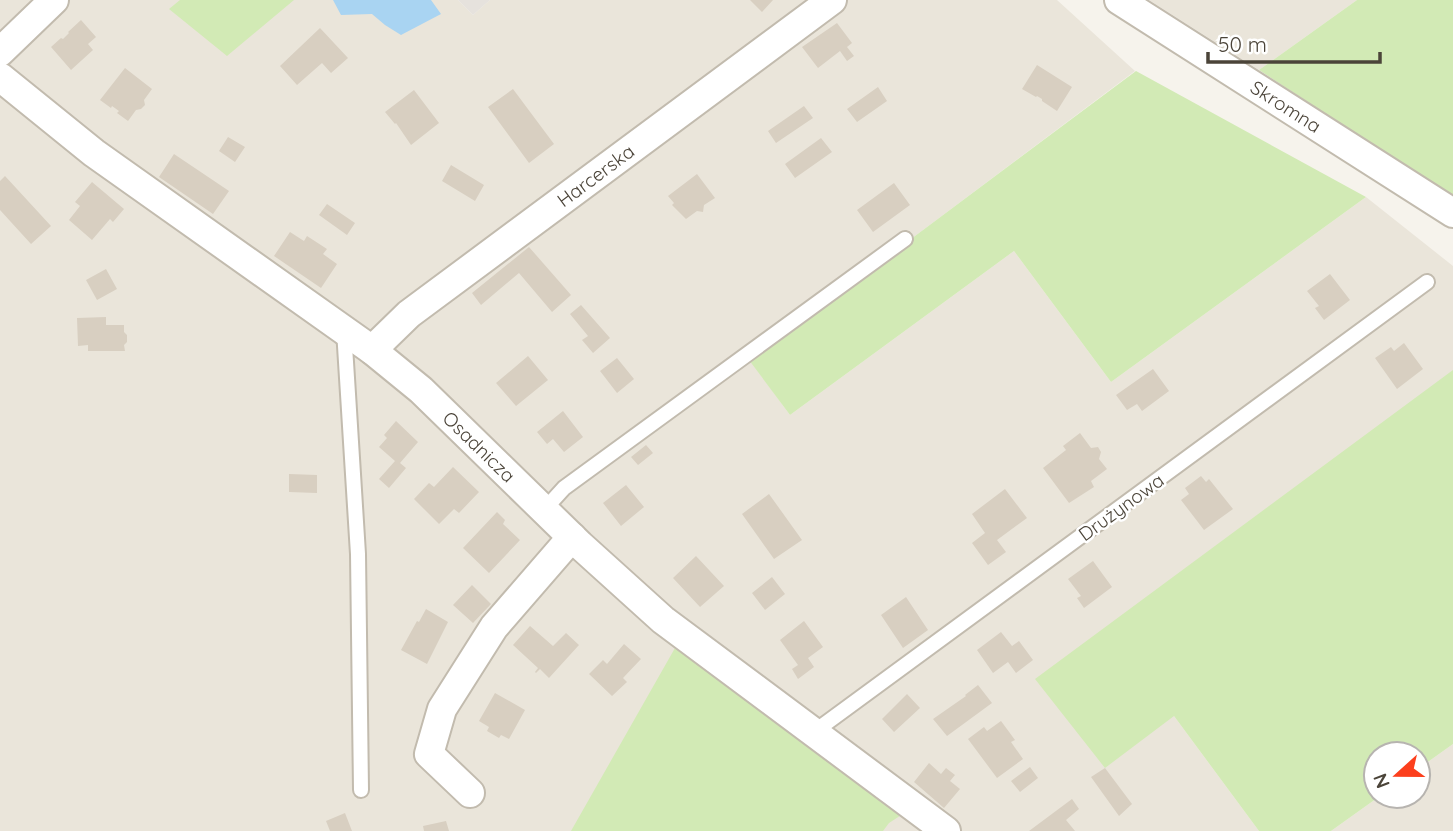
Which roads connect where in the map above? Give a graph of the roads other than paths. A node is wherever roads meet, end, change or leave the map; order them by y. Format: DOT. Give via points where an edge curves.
graph roads {
  1 [pos="54,0"];
  2 [pos="1120,0"];
  3 [pos="827,4"];
  4 [pos="0,52"];
  5 [pos="0,77"];
  6 [pos="1453,213"];
  7 [pos="905,239"];
  8 [pos="1427,282"];
  9 [pos="344,330"];
  10 [pos="372,351"];
  11 [pos="544,510"];
  12 [pos="572,537"];
  13 [pos="814,732"];
  14 [pos="362,790"];
  15 [pos="470,793"];
  16 [pos="946,831"];
  1 -- 4 [label="street"];
  2 -- 6 [label="street, Skromna"];
  3 -- 10 [label="street, Harcerska" via="409,314"];
  5 -- 9 [label="street, Osadnicza" via="94,153"];
  7 -- 11 [label="lane" via="564,488"];
  8 -- 13 [label="lane, Drużynowa"];
  9 -- 10 [label="street, Osadnicza"];
  9 -- 14 [label="lane" via="358,554"];
  10 -- 11 [label="street, Osadnicza" via="421,390"];
  11 -- 12 [label="street, Osadnicza"];
  12 -- 13 [label="street, Osadnicza" via="663,620"];
  12 -- 15 [label="street" via="494,627 442,709 429,754"];
  13 -- 16 [label="street, Osadnicza"];
}
